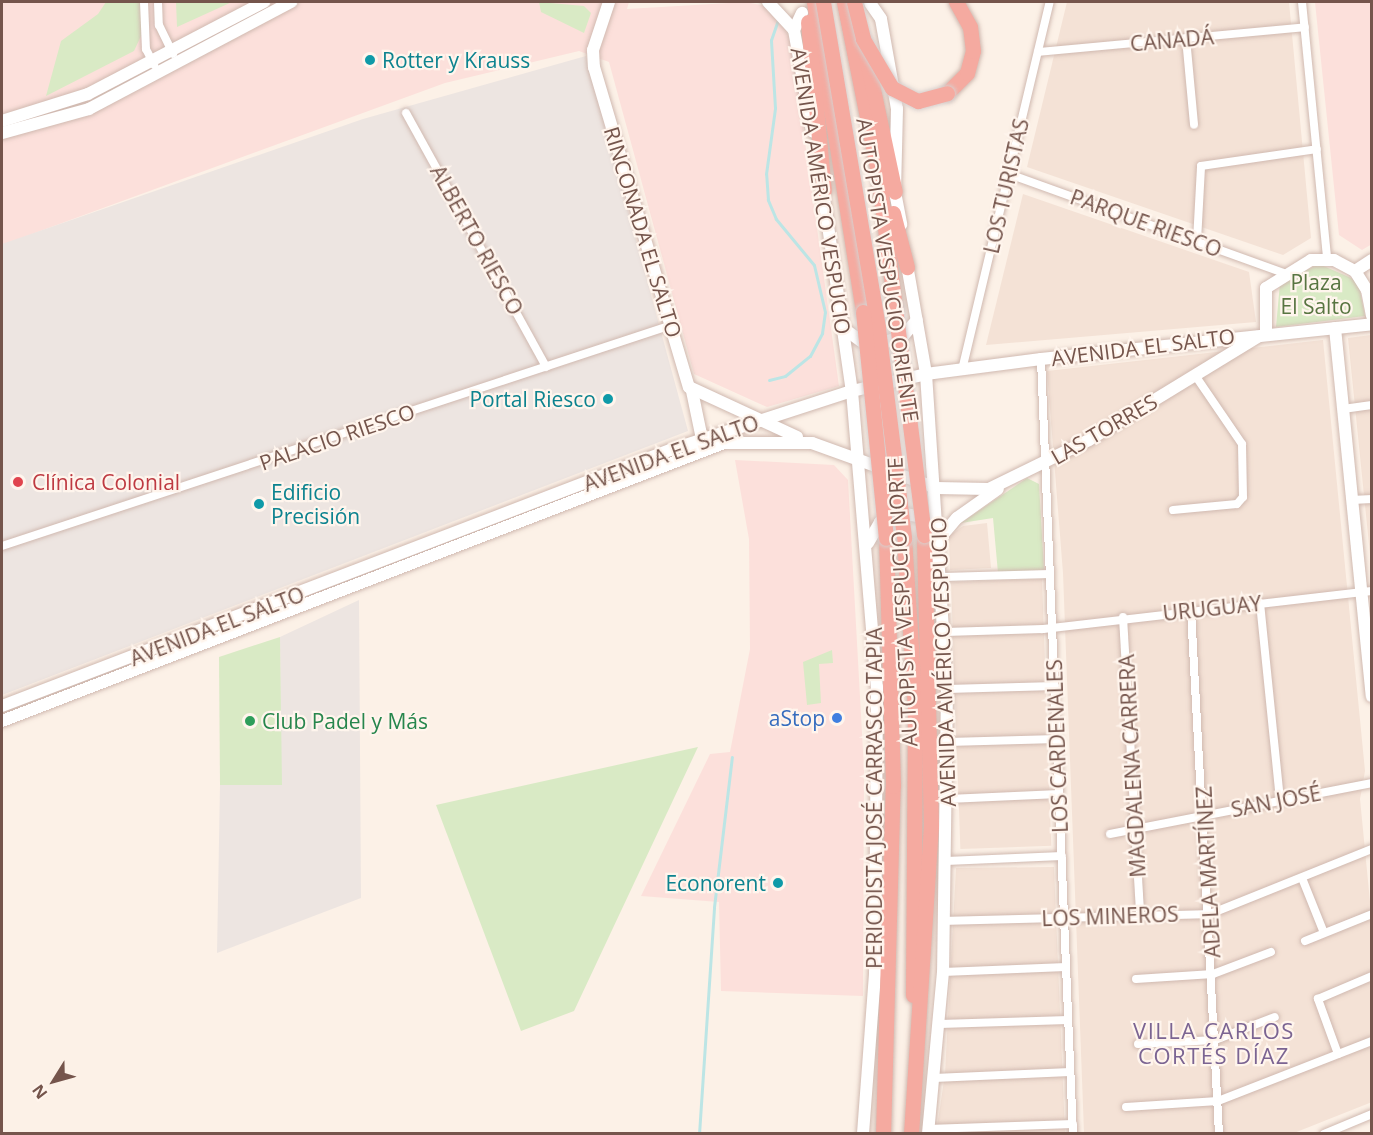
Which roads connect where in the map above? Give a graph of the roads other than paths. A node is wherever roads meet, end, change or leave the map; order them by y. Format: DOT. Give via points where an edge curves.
graph roads {
  1 [pos="144,2"];
  2 [pos="158,2"];
  3 [pos="264,2"];
  4 [pos="291,2"];
  5 [pos="609,2"];
  6 [pos="768,2"];
  7 [pos="814,2"];
  8 [pos="823,2"];
  9 [pos="844,2"];
  10 [pos="862,2"];
  11 [pos="956,2"];
  12 [pos="1050,2"];
  13 [pos="1302,2"];
  14 [pos="804,7"];
  15 [pos="1305,27"];
  16 [pos="794,30"];
  17 [pos="862,39"];
  18 [pos="1186,39"];
  19 [pos="1038,52"];
  20 [pos="175,57"];
  21 [pos="156,67"];
  22 [pos="863,97"];
  23 [pos="406,113"];
  24 [pos="2,120"];
  25 [pos="1194,125"];
  26 [pos="2,133"];
  27 [pos="1317,149"];
  28 [pos="1008,174"];
  29 [pos="824,190"];
  30 [pos="895,192"];
  31 [pos="1197,241"];
  32 [pos="1327,259"];
  33 [pos="1371,260"];
  34 [pos="907,267"];
  35 [pos="1355,271"];
  36 [pos="1284,273"];
  37 [pos="1371,316"];
  38 [pos="917,320"];
  39 [pos="1371,324"];
  40 [pos="672,325"];
  41 [pos="843,328"];
  42 [pos="1335,328"];
  43 [pos="1264,335"];
  44 [pos="1041,359"];
  45 [pos="546,367"];
  46 [pos="962,370"];
  47 [pos="926,374"];
  48 [pos="1195,375"];
  49 [pos="692,391"];
  50 [pos="852,391"];
  51 [pos="1371,405"];
  52 [pos="1343,409"];
  53 [pos="759,422"];
  54 [pos="702,439"];
  55 [pos="812,443"];
  56 [pos="858,458"];
  57 [pos="934,463"];
  58 [pos="1046,463"];
  59 [pos="906,476"];
  60 [pos="1005,483"];
  61 [pos="936,488"];
  62 [pos="1371,499"];
  63 [pos="1352,500"];
  64 [pos="1173,510"];
  65 [pos="940,538"];
  66 [pos="2,546"];
  67 [pos="867,547"];
  68 [pos="1050,574"];
  69 [pos="943,577"];
  70 [pos="1366,592"];
  71 [pos="1260,603"];
  72 [pos="1191,610"];
  73 [pos="1124,617"];
  74 [pos="1052,624"];
  75 [pos="945,632"];
  76 [pos="1055,686"];
  77 [pos="947,689"];
  78 [pos="1371,696"];
  79 [pos="2,706"];
  80 [pos="2,721"];
  81 [pos="1057,739"];
  82 [pos="948,742"];
  83 [pos="1371,783"];
  84 [pos="1059,794"];
  85 [pos="948,799"];
  86 [pos="1280,800"];
  87 [pos="1206,814"];
  88 [pos="1135,829"];
  89 [pos="1110,834"];
  90 [pos="1371,849"];
  91 [pos="1062,856"];
  92 [pos="946,861"];
  93 [pos="1302,878"];
  94 [pos="1210,914"];
  95 [pos="1371,914"];
  96 [pos="1140,915"];
  97 [pos="1064,918"];
  98 [pos="945,921"];
  99 [pos="1324,933"];
  100 [pos="1305,941"];
  101 [pos="1270,952"];
  102 [pos="1066,967"];
  103 [pos="943,972"];
  104 [pos="1213,974"];
  105 [pos="1371,976"];
  106 [pos="1136,979"];
  107 [pos="1275,1017"];
  108 [pos="1068,1020"];
  109 [pos="940,1024"];
  110 [pos="1215,1040"];
  111 [pos="1371,1041"];
  112 [pos="1138,1044"];
  113 [pos="1338,1054"];
  114 [pos="1070,1071"];
  115 [pos="934,1078"];
  116 [pos="915,1085"];
  117 [pos="1218,1101"];
  118 [pos="1126,1107"];
  119 [pos="1371,1114"];
  120 [pos="1073,1129"];
  121 [pos="928,1131"];
  122 [pos="863,1134"];
  123 [pos="883,1134"];
  124 [pos="911,1134"];
  125 [pos="1219,1134"];
  126 [pos="1324,1134"];
  1 -- 21 [label="street"];
  2 -- 20 [label="street" via="159,25"];
  3 -- 20 [label="main road"];
  4 -- 20 [label="main road"];
  5 -- 40 [label="main road, RINCONADA EL SALTO" via="593,50 594,67"];
  6 -- 16 [label="main road, AVENIDA AMÉRICO VESPUCIO"];
  7 -- 123 [label="highway, AUTOPISTA VESPUCIO NORTE, bridge" via="862,312 886,538 893,786"];
  8 -- 116 [label="highway, AUTOPISTA VESPUCIO ORIENTE, bridge" via="878,328 904,538 915,709"];
  9 -- 22 [label="highway, AUTOPISTA VESPUCIO NORTE"];
  10 -- 17 [label="highway, bridge"];
  10 -- 30 [label="main road, AVENIDA AMÉRICO VESPUCIO" via="881,19 897,109"];
  11 -- 17 [label="highway, bridge" via="969,23 973,51 967,74 947,93 925,101 899,94"];
  12 -- 19 [label="street, LOS TURISTAS"];
  13 -- 15 [label="street"];
  14 -- 16 [label="main road"];
  14 -- 29 [label="highway"];
  15 -- 18 [label="street, CANADÁ"];
  15 -- 27 [label="street"];
  16 -- 29 [label="main road, AVENIDA AMÉRICO VESPUCIO"];
  17 -- 30 [label="highway"];
  18 -- 19 [label="street, CANADÁ"];
  18 -- 25 [label="street"];
  19 -- 28 [label="street, LOS TURISTAS"];
  20 -- 21 [label="main road"];
  21 -- 24 [label="main road" via="63,105"];
  21 -- 26 [label="main road" via="70,117"];
  22 -- 34 [label="highway"];
  22 -- 116 [label="highway, AUTOPISTA VESPUCIO NORTE, bridge" via="924,535 931,826"];
  23 -- 45 [label="street, ALBERTO RIESCO"];
  27 -- 31 [label="street" via="1201,166"];
  27 -- 32 [label="street"];
  28 -- 31 [label="street, PARQUE RIESCO"];
  28 -- 46 [label="street, LOS TURISTAS"];
  29 -- 41 [label="main road, AVENIDA AMÉRICO VESPUCIO"];
  30 -- 34 [label="main road, AVENIDA AMÉRICO VESPUCIO"];
  31 -- 36 [label="street, PARQUE RIESCO"];
  32 -- 35 [label="main road"];
  32 -- 36 [label="main road"];
  33 -- 35 [label="main road"];
  34 -- 38 [label="main road, AVENIDA AMÉRICO VESPUCIO"];
  35 -- 37 [label="main road" via="1367,290"];
  36 -- 43 [label="main road" via="1265,293"];
  38 -- 41 [label="main road" via="903,336 882,343 861,341"];
  38 -- 47 [label="main road, AVENIDA AMÉRICO VESPUCIO"];
  39 -- 42 [label="main road, AVENIDA EL SALTO"];
  40 -- 45 [label="street, PALACIO RIESCO"];
  40 -- 49 [label="main road, RINCONADA EL SALTO"];
  41 -- 50 [label="main road, AVENIDA AMÉRICO VESPUCIO"];
  42 -- 43 [label="main road, AVENIDA EL SALTO"];
  42 -- 52 [label="main road"];
  43 -- 44 [label="main road, AVENIDA EL SALTO"];
  43 -- 48 [label="main road, LAS TORRES"];
  44 -- 46 [label="main road, AVENIDA EL SALTO"];
  44 -- 58 [label="street, LOS CARDENALES"];
  45 -- 66 [label="street, PALACIO RIESCO"];
  46 -- 47 [label="main road, AVENIDA EL SALTO"];
  47 -- 50 [label="main road, AVENIDA EL SALTO"];
  47 -- 57 [label="main road, AVENIDA AMÉRICO VESPUCIO"];
  48 -- 58 [label="main road, LAS TORRES"];
  48 -- 64 [label="street" via="1242,444 1243,497 1237,504"];
  49 -- 53 [label="main road"];
  49 -- 54 [label="main road, RINCONADA EL SALTO"];
  50 -- 53 [label="main road, AVENIDA EL SALTO"];
  50 -- 56 [label="main road, PERIODISTA JOSÉ CARRASCO TAPIA"];
  51 -- 52 [label="street"];
  52 -- 63 [label="main road"];
  53 -- 54 [label="main road, AVENIDA EL SALTO"];
  53 -- 55 [label="main road"];
  54 -- 79 [label="main road, AVENIDA EL SALTO"];
  55 -- 56 [label="main road, AVENIDA EL SALTO"];
  55 -- 80 [label="main road, AVENIDA EL SALTO" via="741,441 689,454"];
  56 -- 59 [label="main road, AVENIDA EL SALTO"];
  56 -- 67 [label="main road, PERIODISTA JOSÉ CARRASCO TAPIA"];
  57 -- 59 [label="main road" via="926,474"];
  57 -- 61 [label="main road, AVENIDA AMÉRICO VESPUCIO"];
  58 -- 60 [label="main road, LAS TORRES"];
  58 -- 68 [label="street, LOS CARDENALES"];
  59 -- 61 [label="main road, AVENIDA EL SALTO"];
  60 -- 61 [label="main road, LAS TORRES" via="972,492"];
  60 -- 65 [label="main road" via="957,518"];
  61 -- 65 [label="main road, AVENIDA AMÉRICO VESPUCIO"];
  62 -- 63 [label="street"];
  63 -- 70 [label="main road"];
  65 -- 67 [label="main road" via="922,518 900,513 876,526"];
  65 -- 69 [label="main road, AVENIDA AMÉRICO VESPUCIO"];
  67 -- 122 [label="main road, PERIODISTA JOSÉ CARRASCO TAPIA" via="878,781 875,974"];
  68 -- 69 [label="street"];
  68 -- 74 [label="street, LOS CARDENALES"];
  69 -- 75 [label="main road, AVENIDA AMÉRICO VESPUCIO"];
  70 -- 71 [label="street, URUGUAY"];
  70 -- 78 [label="main road"];
  71 -- 72 [label="street, URUGUAY"];
  71 -- 86 [label="street"];
  72 -- 73 [label="street, URUGUAY"];
  72 -- 87 [label="street, ADELA MARTÍNEZ"];
  73 -- 74 [label="street, URUGUAY"];
  73 -- 88 [label="street, MAGDALENA CARRERA"];
  74 -- 75 [label="street, URUGUAY"];
  74 -- 76 [label="street, LOS CARDENALES"];
  75 -- 77 [label="main road, AVENIDA AMÉRICO VESPUCIO"];
  76 -- 77 [label="street"];
  76 -- 81 [label="street, LOS CARDENALES"];
  77 -- 82 [label="main road, AVENIDA AMÉRICO VESPUCIO"];
  81 -- 82 [label="street"];
  81 -- 84 [label="street, LOS CARDENALES"];
  82 -- 85 [label="main road, AVENIDA AMÉRICO VESPUCIO"];
  83 -- 86 [label="street, SAN JOSÉ"];
  84 -- 85 [label="street"];
  84 -- 91 [label="street, LOS CARDENALES"];
  85 -- 92 [label="main road, AVENIDA AMÉRICO VESPUCIO"];
  86 -- 87 [label="street, SAN JOSÉ"];
  87 -- 88 [label="street, SAN JOSÉ"];
  87 -- 94 [label="street, ADELA MARTÍNEZ"];
  88 -- 89 [label="street, SAN JOSÉ"];
  88 -- 96 [label="street, MAGDALENA CARRERA"];
  90 -- 93 [label="street, LOS MINEROS"];
  91 -- 92 [label="street"];
  91 -- 97 [label="street, LOS CARDENALES"];
  92 -- 98 [label="main road, AVENIDA AMÉRICO VESPUCIO"];
  93 -- 94 [label="street, LOS MINEROS"];
  93 -- 99 [label="street"];
  94 -- 96 [label="street, LOS MINEROS"];
  94 -- 104 [label="street, ADELA MARTÍNEZ"];
  95 -- 99 [label="street"];
  96 -- 97 [label="street, LOS MINEROS"];
  97 -- 98 [label="street, LOS MINEROS"];
  97 -- 102 [label="street, LOS CARDENALES"];
  98 -- 103 [label="main road, AVENIDA AMÉRICO VESPUCIO"];
  99 -- 100 [label="street"];
  101 -- 104 [label="street"];
  102 -- 103 [label="street"];
  102 -- 108 [label="street, LOS CARDENALES"];
  103 -- 109 [label="main road, AVENIDA AMÉRICO VESPUCIO"];
  104 -- 106 [label="street"];
  104 -- 110 [label="street, ADELA MARTÍNEZ"];
  105 -- 113 [label="street" via="1318,999"];
  107 -- 110 [label="street"];
  108 -- 109 [label="street"];
  108 -- 114 [label="street, LOS CARDENALES"];
  109 -- 115 [label="main road, AVENIDA AMÉRICO VESPUCIO"];
  110 -- 112 [label="street"];
  110 -- 117 [label="street, ADELA MARTÍNEZ"];
  111 -- 113 [label="street"];
  113 -- 117 [label="street"];
  114 -- 115 [label="street"];
  114 -- 120 [label="street, LOS CARDENALES"];
  115 -- 121 [label="main road, AVENIDA AMÉRICO VESPUCIO"];
  116 -- 124 [label="highway, AUTOPISTA VESPUCIO NORTE"];
  117 -- 118 [label="street"];
  117 -- 125 [label="street, ADELA MARTÍNEZ"];
  119 -- 126 [label="street"];
  120 -- 121 [label="street"];
}
